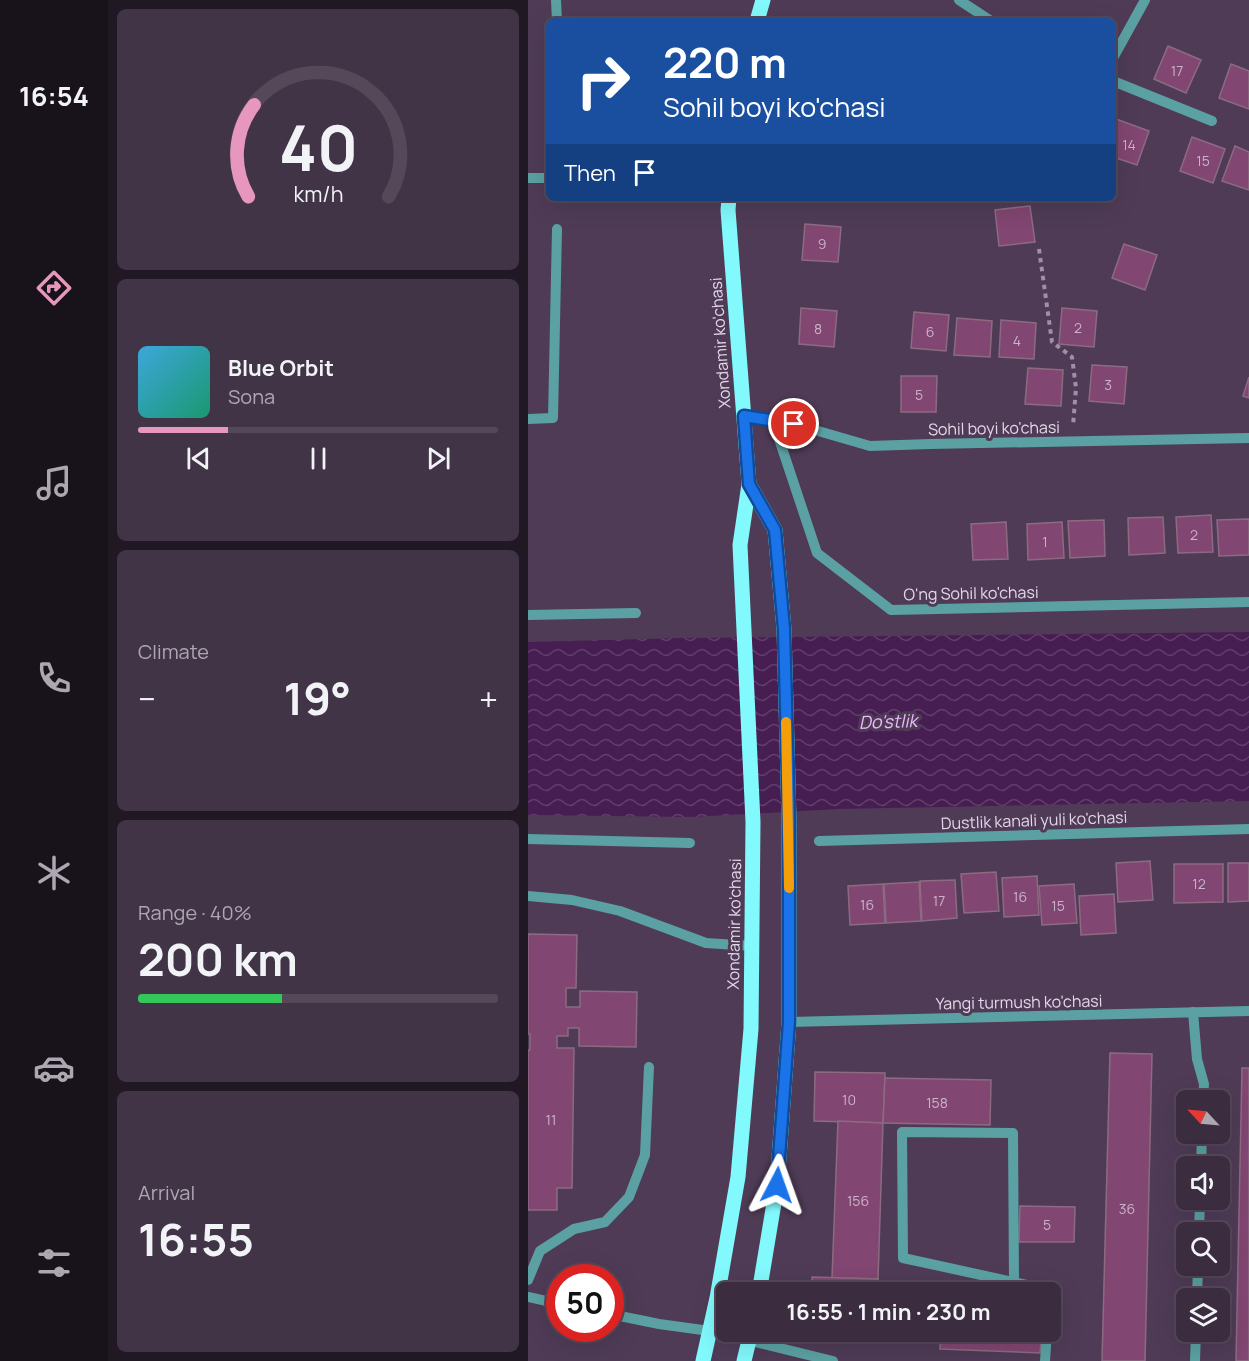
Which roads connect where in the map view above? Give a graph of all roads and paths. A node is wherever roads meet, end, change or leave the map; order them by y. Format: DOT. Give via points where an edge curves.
graph roads {
  1 [pos="556,0"];
  2 [pos="763,0"];
  3 [pos="959,0"];
  4 [pos="1145,0"];
  5 [pos="557,18"];
  6 [pos="758,18"];
  7 [pos="986,18"];
  8 [pos="1116,53"];
  9 [pos="1116,82"];
  10 [pos="1212,121"];
  11 [pos="528,178"];
  12 [pos="546,178"];
  13 [pos="729,201"];
  14 [pos="557,229"];
  15 [pos="1039,249"];
  16 [pos="744,416"];
  17 [pos="528,419"];
  18 [pos="773,420"];
  19 [pos="1249,438"];
  20 [pos="1072,441"];
  21 [pos="749,484"];
  22 [pos="1249,602"];
  23 [pos="636,613"];
  24 [pos="528,615"];
  25 [pos="1249,829"];
  26 [pos="528,839"];
  27 [pos="819,841"];
  28 [pos="690,843"];
  29 [pos="528,896"];
  30 [pos="752,946"];
  31 [pos="1249,1011"];
  32 [pos="1193,1012"];
  33 [pos="789,1022"];
  34 [pos="649,1067"];
  35 [pos="1204,1090"];
  36 [pos="528,1281"];
  37 [pos="761,1282"];
  38 [pos="1014,1282"];
  39 [pos="528,1297"];
  40 [pos="546,1301"];
  41 [pos="624,1317"];
  42 [pos="710,1331"];
  43 [pos="716,1332"];
  44 [pos="749,1342"];
  45 [pos="770,1342"];
  46 [pos="1046,1342"];
  47 [pos="1196,1342"];
  48 [pos="703,1361"];
  49 [pos="744,1361"];
  50 [pos="834,1361"];
  51 [pos="1045,1361"];
  52 [pos="1196,1361"];
  1 -- 5 [label="street"];
  2 -- 6 [label="main road"];
  3 -- 7 [label="street"];
  4 -- 8 [label="street"];
  9 -- 10 [label="street"];
  11 -- 12 [label="street"];
  13 -- 16 [label="main road, Xondamir ko'chasi"];
  14 -- 17 [label="street" via="553,418"];
  15 -- 20 [label="path" via="1052,342 1072,357 1076,388"];
  16 -- 18 [label="street, Sohil boyi ko'chasi"];
  16 -- 21 [label="main road, Xondamir ko'chasi"];
  18 -- 20 [label="street, Sohil boyi ko'chasi" via="870,446"];
  18 -- 22 [label="street, O'ng Sohil ko'chasi" via="817,552 891,610"];
  19 -- 20 [label="street, Sohil boyi ko'chasi"];
  21 -- 30 [label="main road, Xondamir ko'chasi" via="740,545 753,822"];
  21 -- 33 [label="main road, Xondamir ko'chasi" via="775,530 784,629"];
  23 -- 24 [label="street"];
  25 -- 27 [label="street, Dustlik kanali yuli ko'chasi"];
  26 -- 28 [label="street"];
  29 -- 30 [label="street" via="620,910 706,943"];
  30 -- 42 [label="main road, Xondamir ko'chasi" via="751,1029 738,1177"];
  31 -- 32 [label="street, Yangi turmush ko'chasi"];
  32 -- 33 [label="street, Yangi turmush ko'chasi"];
  32 -- 35 [label="street"];
  33 -- 37 [label="main road, Xondamir ko'chasi" via="777,1185"];
  34 -- 36 [label="street" via="645,1155 629,1197 604,1222 574,1229 540,1251"];
  38 -- 38 [label="street" via="903,1258 902,1132 1013,1133"];
  39 -- 40 [label="street"];
  41 -- 42 [label="street"];
  42 -- 43 [label="street"];
  42 -- 48 [label="main road, Xondamir ko'chasi"];
  44 -- 49 [label="main road"];
  45 -- 50 [label="street"];
  46 -- 51 [label="street"];
  47 -- 52 [label="street"];
}
